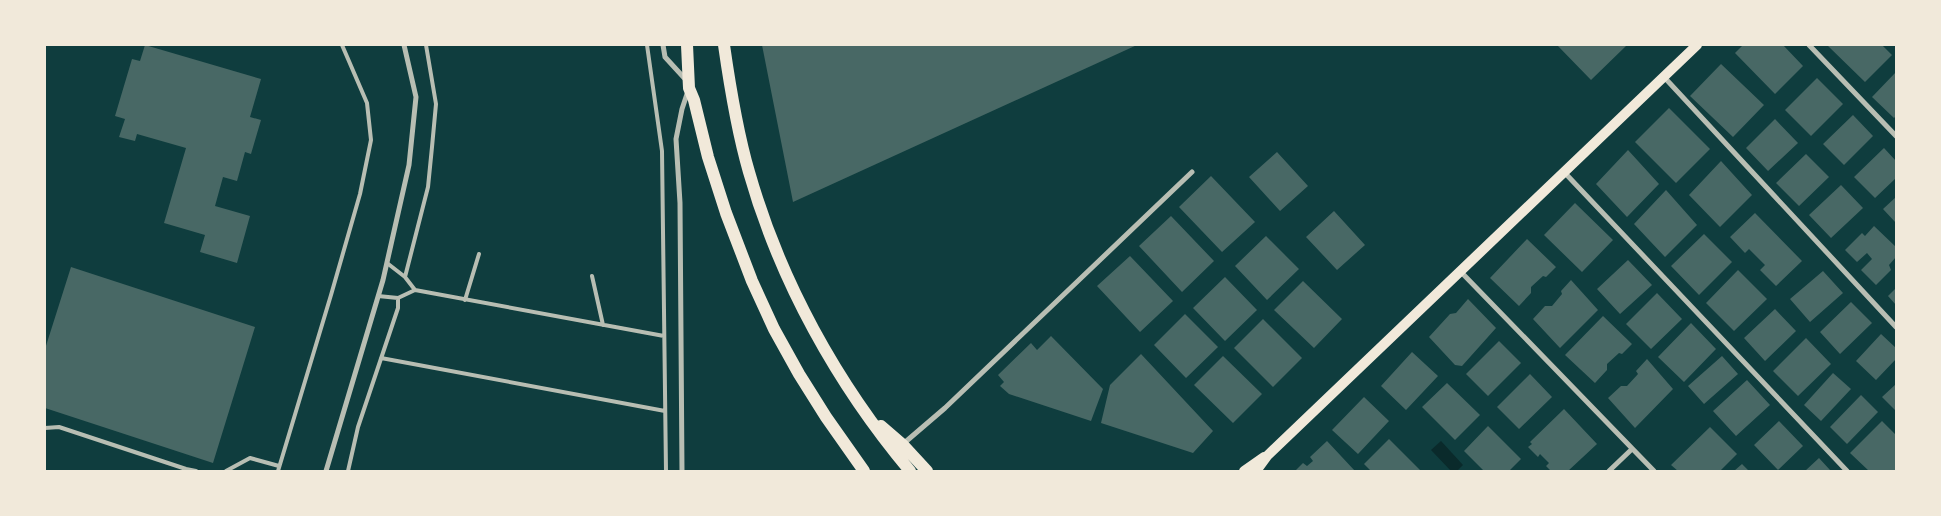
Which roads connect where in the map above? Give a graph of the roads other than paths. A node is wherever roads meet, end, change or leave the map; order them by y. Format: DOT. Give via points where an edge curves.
graph roads {
  1 [pos="342,45"];
  2 [pos="404,45"];
  3 [pos="426,45"];
  4 [pos="647,45"];
  5 [pos="664,45"];
  6 [pos="687,45"];
  7 [pos="724,45"];
  8 [pos="1697,45"];
  9 [pos="1809,45"];
  10 [pos="1664,77"];
  11 [pos="688,85"];
  12 [pos="1896,136"];
  13 [pos="1192,172"];
  14 [pos="1564,172"];
  15 [pos="479,254"];
  16 [pos="387,263"];
  17 [pos="1461,272"];
  18 [pos="592,276"];
  19 [pos="405,277"];
  20 [pos="415,290"];
  21 [pos="378,296"];
  22 [pos="398,298"];
  23 [pos="465,300"];
  24 [pos="603,324"];
  25 [pos="1896,327"];
  26 [pos="664,336"];
  27 [pos="381,358"];
  28 [pos="860,408"];
  29 [pos="665,411"];
  30 [pos="45,428"];
  31 [pos="903,445"];
  32 [pos="1632,449"];
  33 [pos="1267,456"];
  34 [pos="278,469"];
  35 [pos="196,471"];
  36 [pos="226,471"];
  37 [pos="326,471"];
  38 [pos="348,471"];
  39 [pos="666,471"];
  40 [pos="682,471"];
  41 [pos="864,471"];
  42 [pos="910,471"];
  43 [pos="927,471"];
  44 [pos="1244,471"];
  45 [pos="1256,471"];
  46 [pos="1609,471"];
  47 [pos="1654,471"];
  48 [pos="1847,471"];
  1 -- 34 [label="lane" via="367,103 370,140 360,194"];
  2 -- 16 [label="street" via="416,98 409,166"];
  3 -- 19 [label="lane" via="436,104 431,163"];
  4 -- 26 [label="lane" via="662,151"];
  5 -- 11 [label="street" via="665,57"];
  6 -- 11 [label="highway"];
  7 -- 28 [label="highway" via="739,134 768,229 799,302"];
  8 -- 10 [label="main road"];
  9 -- 12 [label="street"];
  10 -- 14 [label="main road"];
  10 -- 25 [label="street"];
  11 -- 40 [label="street" via="676,139 680,202"];
  11 -- 41 [label="highway" via="726,213 752,281 799,374"];
  13 -- 31 [label="street"];
  14 -- 17 [label="main road"];
  14 -- 48 [label="street"];
  15 -- 23 [label="lane"];
  16 -- 19 [label="lane"];
  16 -- 21 [label="street"];
  17 -- 32 [label="street"];
  17 -- 33 [label="main road"];
  18 -- 24 [label="lane"];
  19 -- 20 [label="lane"];
  20 -- 22 [label="lane"];
  20 -- 23 [label="lane"];
  21 -- 22 [label="lane"];
  21 -- 37 [label="street"];
  22 -- 27 [label="lane" via="398,308"];
  23 -- 24 [label="lane"];
  24 -- 26 [label="lane"];
  26 -- 29 [label="lane"];
  27 -- 29 [label="lane"];
  27 -- 38 [label="lane" via="358,427"];
  28 -- 31 [label="highway"];
  28 -- 42 [label="highway"];
  29 -- 39 [label="lane"];
  30 -- 35 [label="lane" via="59,427"];
  31 -- 43 [label="highway"];
  32 -- 46 [label="street"];
  32 -- 47 [label="street"];
  33 -- 44 [label="main road"];
  33 -- 45 [label="main road"];
  34 -- 36 [label="lane" via="250,458"];
}
